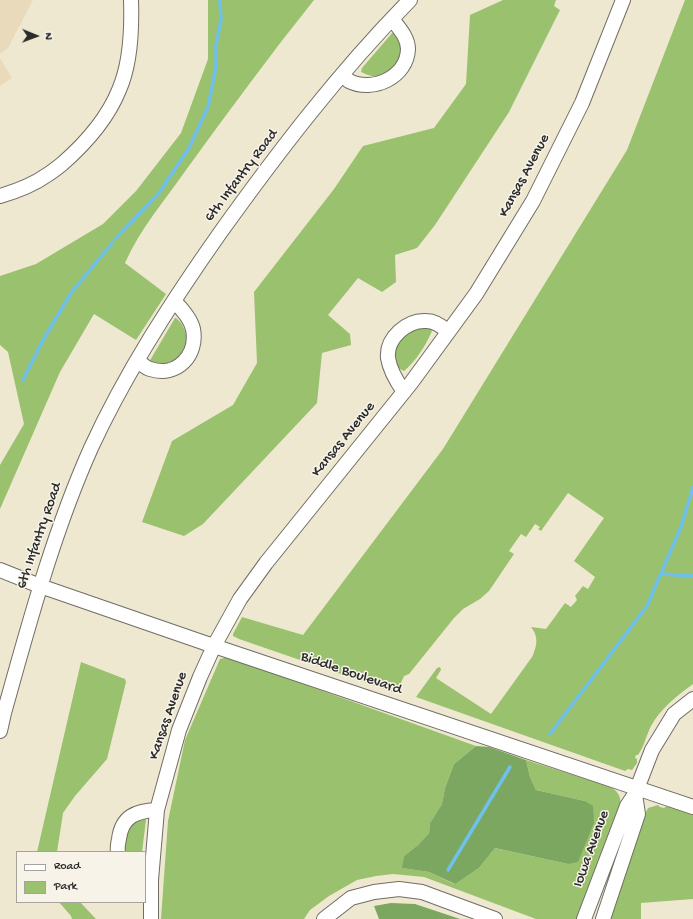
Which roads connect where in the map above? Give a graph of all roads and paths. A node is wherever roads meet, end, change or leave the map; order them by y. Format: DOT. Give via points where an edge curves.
graph roads {
  1 [pos="131,0"];
  2 [pos="410,0"];
  3 [pos="623,0"];
  4 [pos="392,19"];
  5 [pos="342,75"];
  6 [pos="0,196"];
  7 [pos="174,301"];
  8 [pos="448,332"];
  9 [pos="137,361"];
  10 [pos="404,392"];
  11 [pos="0,570"];
  12 [pos="40,586"];
  13 [pos="214,646"];
  14 [pos="693,699"];
  15 [pos="0,731"];
  16 [pos="636,791"];
  17 [pos="693,807"];
  18 [pos="157,810"];
  19 [pos="118,851"];
  20 [pos="148,880"];
  21 [pos="151,919"];
  22 [pos="324,919"];
  23 [pos="495,919"];
  24 [pos="584,919"];
  25 [pos="603,919"];
  1 -- 6 [label="street" via="131,36 127,64 120,90 106,116 90,138 48,175 21,190"];
  2 -- 4 [label="street, 6th Infantry Road"];
  3 -- 8 [label="street, Kansas Avenue" via="582,103 533,201 476,294"];
  4 -- 5 [label="street, 6th Infantry Road"];
  4 -- 5 [label="street" via="405,38 408,49 398,72 388,81 373,85 349,81"];
  5 -- 7 [label="street, 6th Infantry Road" via="259,178"];
  7 -- 9 [label="street, 6th Infantry Road"];
  7 -- 9 [label="street" via="193,328 194,340 190,355 180,366 166,371 150,369"];
  8 -- 10 [label="street, Kansas Avenue"];
  8 -- 10 [label="street" via="440,325 428,321 417,322 396,334 388,357 393,374"];
  9 -- 12 [label="street, 6th Infantry Road" via="119,390 91,448 65,510"];
  10 -- 13 [label="street, Kansas Avenue" via="266,563 240,599"];
  11 -- 12 [label="street, Biddle Boulevard"];
  12 -- 13 [label="street, Biddle Boulevard"];
  12 -- 15 [label="street, 6th Infantry Road"];
  13 -- 16 [label="street, Biddle Boulevard"];
  13 -- 18 [label="street, Kansas Avenue" via="179,730"];
  14 -- 16 [label="street, Iowa Avenue" via="674,714 652,750"];
  16 -- 17 [label="street, Biddle Boulevard"];
  16 -- 24 [label="street, Iowa Avenue" via="626,806"];
  16 -- 25 [label="street, Iowa Avenue" via="638,814"];
  18 -- 19 [label="street" via="137,813 128,818 120,830"];
  18 -- 20 [label="street, Kansas Avenue"];
  20 -- 21 [label="street, Kansas Avenue"];
  22 -- 23 [label="street" via="350,898 399,889 422,892"];
}
